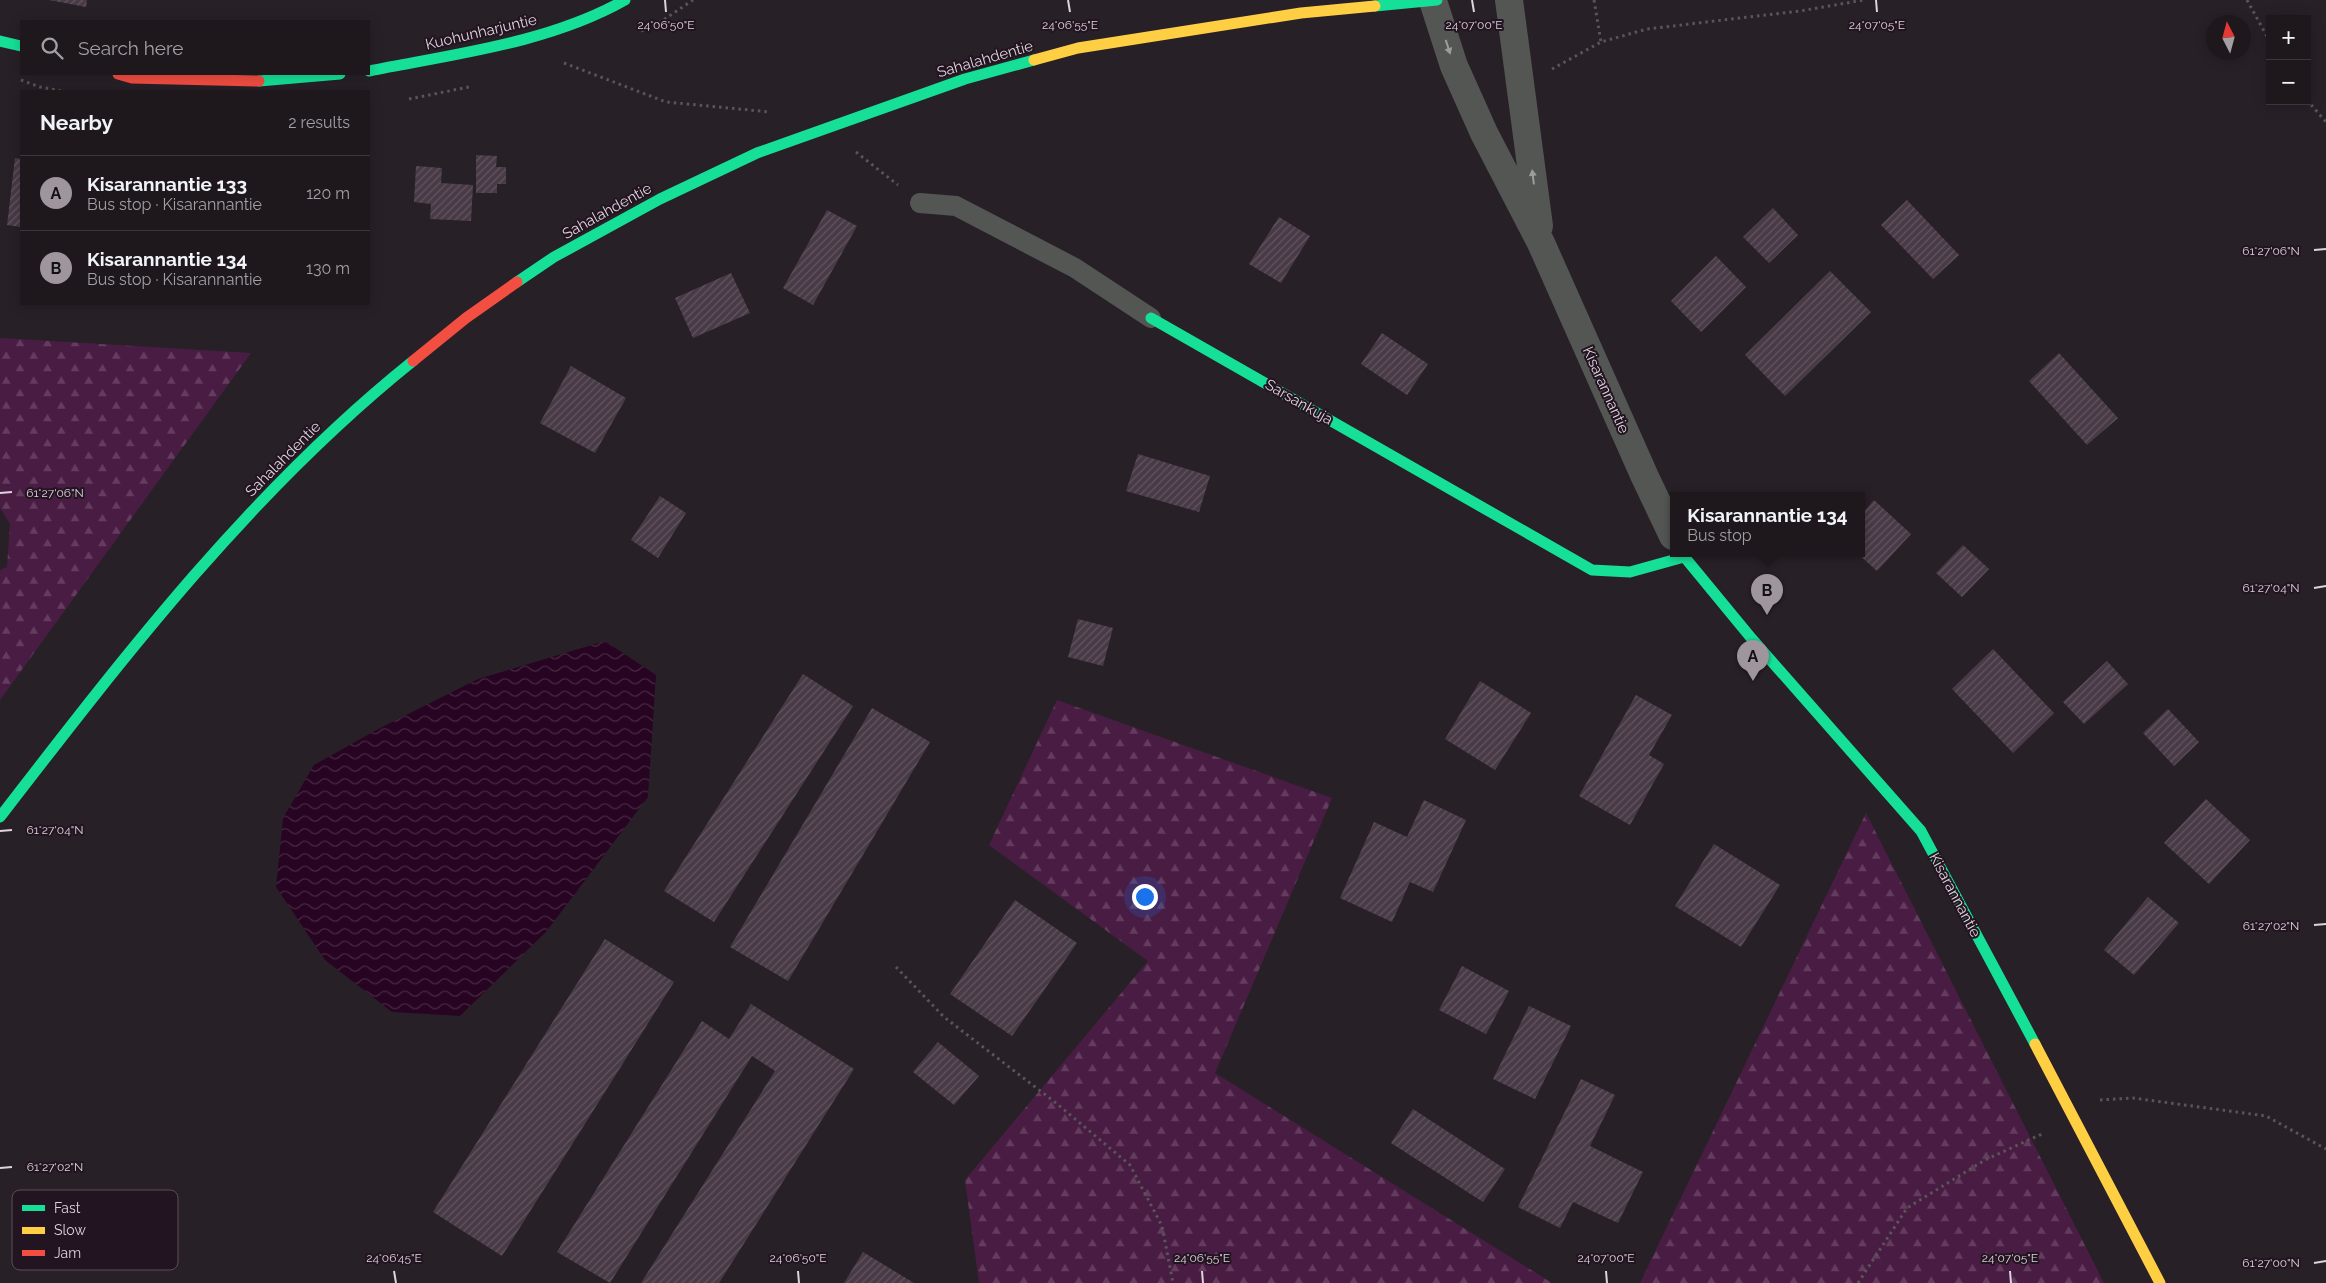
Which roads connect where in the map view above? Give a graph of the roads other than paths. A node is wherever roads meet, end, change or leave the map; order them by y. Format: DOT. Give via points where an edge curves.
graph roads {
  1 [pos="624,0"];
  2 [pos="1433,0"];
  3 [pos="1437,0"];
  4 [pos="1510,0"];
  5 [pos="0,40"];
  6 [pos="20,46"];
  7 [pos="370,71"];
  8 [pos="122,75"];
  9 [pos="329,75"];
  10 [pos="920,203"];
  11 [pos="1541,243"];
  12 [pos="1151,318"];
  13 [pos="1670,528"];
  14 [pos="1670,554"];
  15 [pos="1686,557"];
  16 [pos="0,817"];
  17 [pos="2160,1283"];
  1 -- 7 [label="main road, Kuohunharjuntie" via="604,12 517,42"];
  2 -- 3 [label="main road, Sahalahdentie"];
  2 -- 11 [label="street, Kisarannantie, one-way" via="1454,66 1484,133"];
  2 -- 16 [label="main road, Sahalahdentie" via="1301,13 1078,48 965,79 758,153 660,199 554,257 466,318 373,393 287,473 191,580 85,707"];
  11 -- 4 [label="street, Kisarannantie, one-way"];
  5 -- 6 [label="main road"];
  8 -- 9 [label="main road" via="132,78 262,81"];
  10 -- 12 [label="lane, Sarsankuja" via="956,206 1075,268"];
  11 -- 13 [label="street, Kisarannantie"];
  12 -- 14 [label="main road, Sarsankuja" via="1592,570 1630,572"];
  15 -- 17 [label="main road, Kisarannantie" via="1752,639 1921,831"];
}
